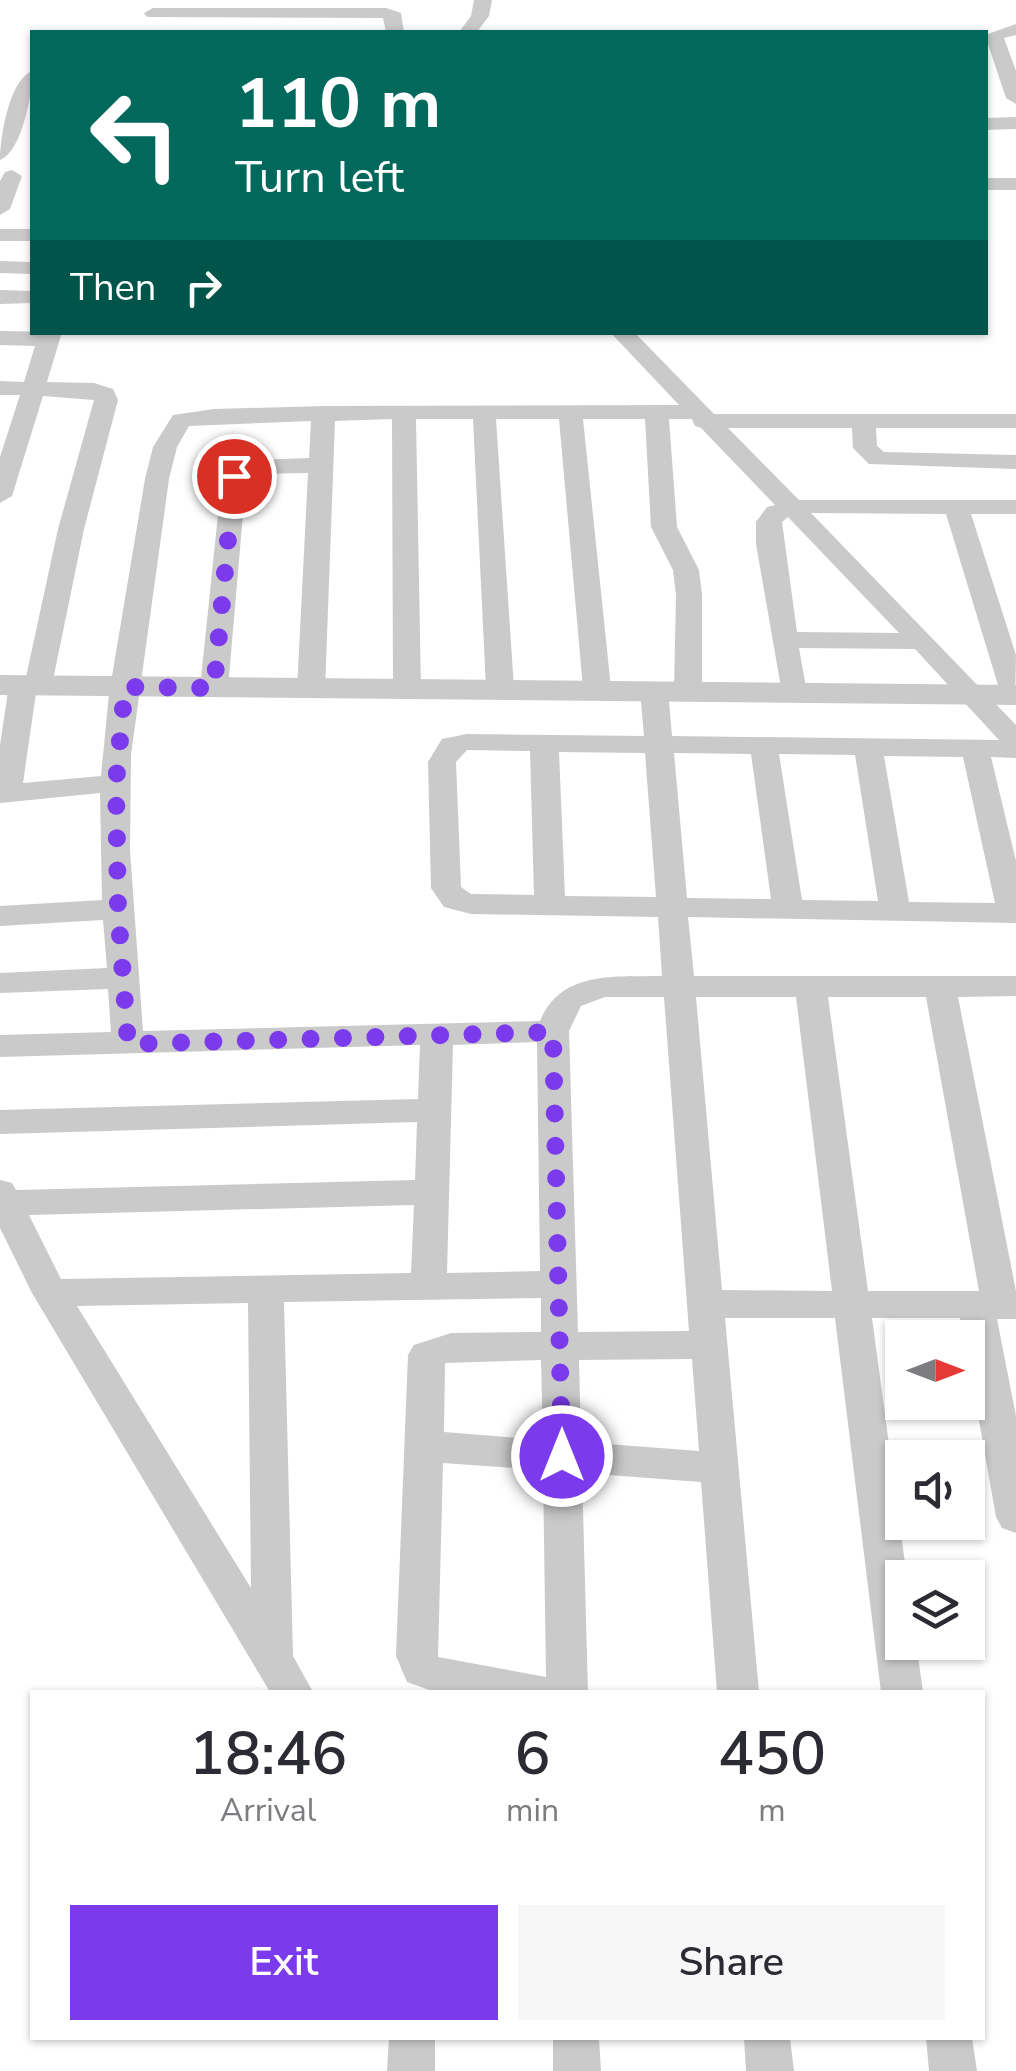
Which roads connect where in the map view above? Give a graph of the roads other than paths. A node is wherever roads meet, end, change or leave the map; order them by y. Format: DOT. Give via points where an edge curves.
graph roads {
  1 [pos="483,0"];
  2 [pos="153,13"];
  3 [pos="250,23"];
  4 [pos="395,30"];
  5 [pos="470,30"];
  6 [pos="1016,30"];
  7 [pos="1009,54"];
  8 [pos="27,77"];
  9 [pos="1014,89"];
  10 [pos="1016,123"];
  11 [pos="988,124"];
  12 [pos="0,154"];
  13 [pos="15,176"];
  14 [pos="988,184"];
  15 [pos="1015,187"];
  16 [pos="0,209"];
  17 [pos="0,235"];
  18 [pos="30,235"];
  19 [pos="0,267"];
  20 [pos="30,268"];
  21 [pos="0,297"];
  22 [pos="30,297"];
  23 [pos="624,335"];
  24 [pos="50,336"];
  25 [pos="0,338"];
  26 [pos="0,388"];
  27 [pos="33,389"];
  28 [pos="484,411"];
  29 [pos="404,412"];
  30 [pos="570,412"];
  31 [pos="657,412"];
  32 [pos="323,414"];
  33 [pos="699,417"];
  34 [pos="864,420"];
  35 [pos="1016,421"];
  36 [pos="1016,462"];
  37 [pos="319,466"];
  38 [pos="0,496"];
  39 [pos="956,506"];
  40 [pos="788,507"];
  41 [pos="1016,507"];
  42 [pos="784,640"];
  43 [pos="920,641"];
  44 [pos="20,685"];
  45 [pos="125,687"];
  46 [pos="214,688"];
  47 [pos="500,688"];
  48 [pos="596,688"];
  49 [pos="407,689"];
  50 [pos="311,690"];
  51 [pos="671,691"];
  52 [pos="793,693"];
  53 [pos="974,694"];
  54 [pos="1016,695"];
  55 [pos="544,744"];
  56 [pos="660,746"];
  57 [pos="1016,746"];
  58 [pos="764,747"];
  59 [pos="868,748"];
  60 [pos="975,749"];
  61 [pos="116,783"];
  62 [pos="4,793"];
  63 [pos="550,904"];
  64 [pos="670,906"];
  65 [pos="118,909"];
  66 [pos="788,910"];
  67 [pos="895,912"];
  68 [pos="1015,912"];
  69 [pos="0,916"];
  70 [pos="123,978"];
  71 [pos="0,983"];
  72 [pos="940,986"];
  73 [pos="1016,986"];
  74 [pos="811,987"];
  75 [pos="681,988"];
  76 [pos="553,1032"];
  77 [pos="437,1035"];
  78 [pos="128,1044"];
  79 [pos="0,1046"];
  80 [pos="434,1110"];
  81 [pos="0,1122"];
  82 [pos="432,1192"];
  83 [pos="3,1197"];
  84 [pos="429,1284"];
  85 [pos="560,1284"];
  86 [pos="266,1287"];
  87 [pos="50,1292"];
  88 [pos="706,1304"];
  89 [pos="849,1304"];
  90 [pos="998,1305"];
  91 [pos="709,1345"];
  92 [pos="562,1347"];
  93 [pos="422,1446"];
  94 [pos="562,1456"];
  95 [pos="719,1468"];
  96 [pos="1016,1517"];
  97 [pos="272,1660"];
  98 [pos="291,1690"];
  99 [pos="524,1690"];
  100 [pos="567,1690"];
  101 [pos="738,1690"];
  102 [pos="902,1690"];
  103 [pos="412,2040"];
  104 [pos="576,2040"];
  105 [pos="768,2040"];
  106 [pos="949,2040"];
  107 [pos="411,2071"];
  108 [pos="577,2071"];
  109 [pos="770,2071"];
  110 [pos="953,2071"];
  1 -- 5 [label="street"];
  2 -- 3 [label="street"];
  3 -- 4 [label="street" via="386,14 394,17"];
  6 -- 7 [label="street" via="994,35"];
  7 -- 9 [label="street"];
  8 -- 12 [label="street"];
  10 -- 11 [label="street"];
  13 -- 16 [label="street"];
  14 -- 15 [label="street"];
  17 -- 18 [label="street"];
  19 -- 20 [label="street"];
  21 -- 22 [label="street"];
  23 -- 33 [label="street"];
  24 -- 25 [label="street"];
  24 -- 27 [label="street"];
  26 -- 27 [label="street"];
  27 -- 38 [label="street"];
  27 -- 44 [label="street" via="94,390 106,400"];
  28 -- 29 [label="street"];
  28 -- 30 [label="street"];
  28 -- 47 [label="street"];
  29 -- 32 [label="street"];
  29 -- 49 [label="street"];
  30 -- 31 [label="street"];
  30 -- 48 [label="street"];
  31 -- 33 [label="street"];
  31 -- 51 [label="street" via="664,527 686,570 689,595"];
  32 -- 37 [label="street"];
  32 -- 45 [label="street" via="197,416 174,429 158,476"];
  33 -- 34 [label="street"];
  33 -- 40 [label="street"];
  34 -- 35 [label="street"];
  34 -- 36 [label="street" via="865,448 878,460"];
  37 -- 46 [label="street" via="251,468 234,476"];
  37 -- 50 [label="street"];
  39 -- 40 [label="street"];
  39 -- 41 [label="street"];
  39 -- 54 [label="street"];
  40 -- 42 [label="street" via="769,522 768,544"];
  40 -- 43 [label="street"];
  42 -- 43 [label="street"];
  42 -- 52 [label="street"];
  43 -- 53 [label="street"];
  44 -- 45 [label="street"];
  44 -- 62 [label="street"];
  45 -- 46 [label="street"];
  45 -- 61 [label="street"];
  46 -- 50 [label="street"];
  47 -- 48 [label="street"];
  47 -- 49 [label="street"];
  48 -- 51 [label="street"];
  49 -- 50 [label="street"];
  51 -- 52 [label="street"];
  51 -- 56 [label="street"];
  52 -- 53 [label="street"];
  53 -- 54 [label="street"];
  53 -- 57 [label="street"];
  55 -- 56 [label="street"];
  55 -- 63 [label="street"];
  55 -- 63 [label="street" via="467,742 445,751 446,888 455,900 471,904"];
  56 -- 58 [label="street"];
  56 -- 64 [label="street"];
  57 -- 60 [label="street"];
  58 -- 59 [label="street"];
  58 -- 66 [label="street"];
  59 -- 60 [label="street"];
  59 -- 67 [label="street"];
  60 -- 68 [label="street"];
  61 -- 62 [label="street"];
  61 -- 65 [label="street"];
  63 -- 64 [label="street"];
  64 -- 66 [label="street"];
  64 -- 75 [label="street"];
  65 -- 69 [label="street"];
  65 -- 70 [label="street"];
  66 -- 67 [label="street"];
  67 -- 68 [label="street"];
  70 -- 71 [label="street"];
  70 -- 78 [label="street"];
  72 -- 73 [label="street"];
  72 -- 74 [label="street"];
  72 -- 90 [label="street"];
  74 -- 75 [label="street"];
  74 -- 89 [label="street"];
  75 -- 76 [label="street" via="578,992 561,1004"];
  75 -- 88 [label="street"];
  76 -- 77 [label="street"];
  76 -- 85 [label="street"];
  77 -- 78 [label="street"];
  77 -- 80 [label="street"];
  78 -- 79 [label="street"];
  80 -- 81 [label="street"];
  80 -- 82 [label="street"];
  82 -- 83 [label="street"];
  82 -- 84 [label="street"];
  83 -- 87 [label="street"];
  84 -- 85 [label="street"];
  84 -- 86 [label="street"];
  85 -- 92 [label="street"];
  86 -- 87 [label="street"];
  86 -- 97 [label="street"];
  87 -- 97 [label="street"];
  88 -- 89 [label="street"];
  88 -- 91 [label="street"];
  89 -- 90 [label="street"];
  89 -- 102 [label="street"];
  90 -- 96 [label="street"];
  91 -- 92 [label="street"];
  91 -- 95 [label="street"];
  92 -- 93 [label="street" via="451,1347 427,1355"];
  92 -- 94 [label="street"];
  93 -- 94 [label="street"];
  93 -- 99 [label="street" via="422,1670"];
  94 -- 95 [label="street"];
  94 -- 100 [label="street"];
  95 -- 101 [label="street"];
  97 -- 98 [label="street"];
  103 -- 107 [label="street"];
  104 -- 108 [label="street"];
  105 -- 109 [label="street"];
  106 -- 110 [label="street"];
}
